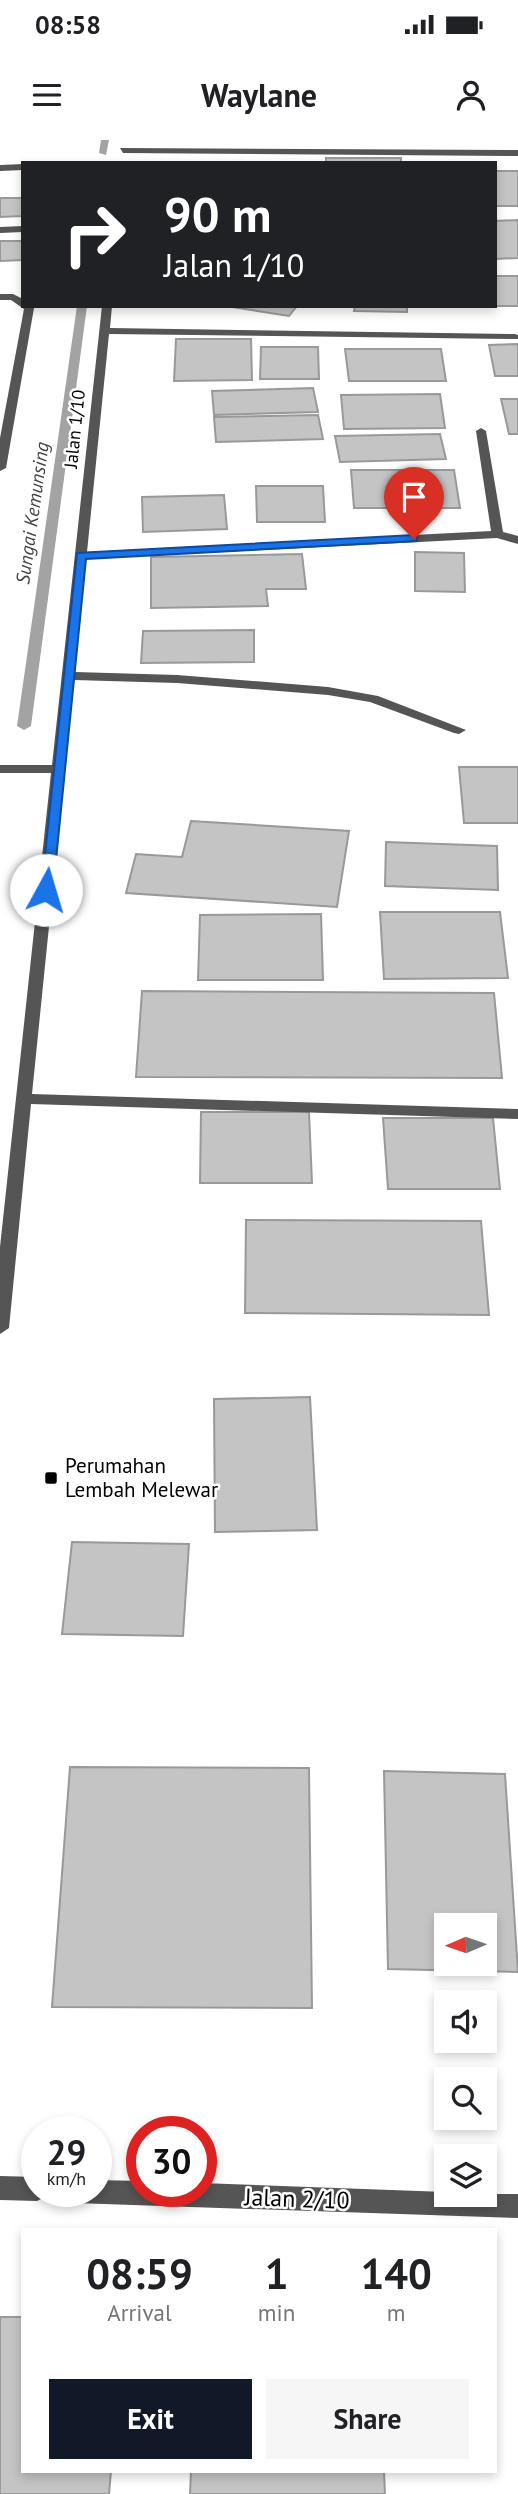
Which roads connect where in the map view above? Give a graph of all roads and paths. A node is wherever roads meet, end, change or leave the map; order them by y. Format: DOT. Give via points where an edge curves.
graph roads {
  1 [pos="333,140"];
  2 [pos="509,140"];
  3 [pos="123,145"];
  4 [pos="333,151"];
  5 [pos="433,152"];
  6 [pos="515,153"];
  7 [pos="435,161"];
  8 [pos="21,167"];
  9 [pos="0,168"];
  10 [pos="21,229"];
  11 [pos="0,230"];
  12 [pos="0,297"];
  13 [pos="21,302"];
  14 [pos="29,308"];
  15 [pos="107,308"];
  16 [pos="104,331"];
  17 [pos="515,337"];
  18 [pos="481,431"];
  19 [pos="0,468"];
  20 [pos="497,534"];
  21 [pos="518,540"];
  22 [pos="81,556"];
  23 [pos="68,676"];
  24 [pos="459,730"];
  25 [pos="0,769"];
  26 [pos="59,769"];
  27 [pos="24,1100"];
  28 [pos="518,1114"];
  29 [pos="0,1320"];
  30 [pos="0,1328"];
  31 [pos="0,2188"];
  32 [pos="21,2189"];
  33 [pos="112,2192"];
  34 [pos="518,2206"];
  1 -- 4 [label="street"];
  2 -- 6 [label="street"];
  3 -- 4 [label="street"];
  4 -- 5 [label="street"];
  5 -- 6 [label="street"];
  5 -- 7 [label="street"];
  8 -- 9 [label="street"];
  10 -- 11 [label="street"];
  12 -- 13 [label="street"];
  14 -- 19 [label="street"];
  15 -- 16 [label="street, Jalan 1/10"];
  16 -- 17 [label="street"];
  16 -- 22 [label="street, Jalan 1/10"];
  18 -- 20 [label="street"];
  20 -- 21 [label="street"];
  20 -- 22 [label="street"];
  22 -- 23 [label="street, Jalan 1/10"];
  23 -- 24 [label="street" via="328,691 373,699"];
  23 -- 26 [label="street, Jalan 1/10"];
  25 -- 26 [label="street"];
  26 -- 27 [label="street, Jalan 1/10"];
  27 -- 28 [label="street"];
  27 -- 29 [label="street, Jalan 1/10"];
  29 -- 30 [label="street, Jalan 1/10"];
  31 -- 32 [label="street"];
  33 -- 34 [label="street, Jalan 2/10"];
}
